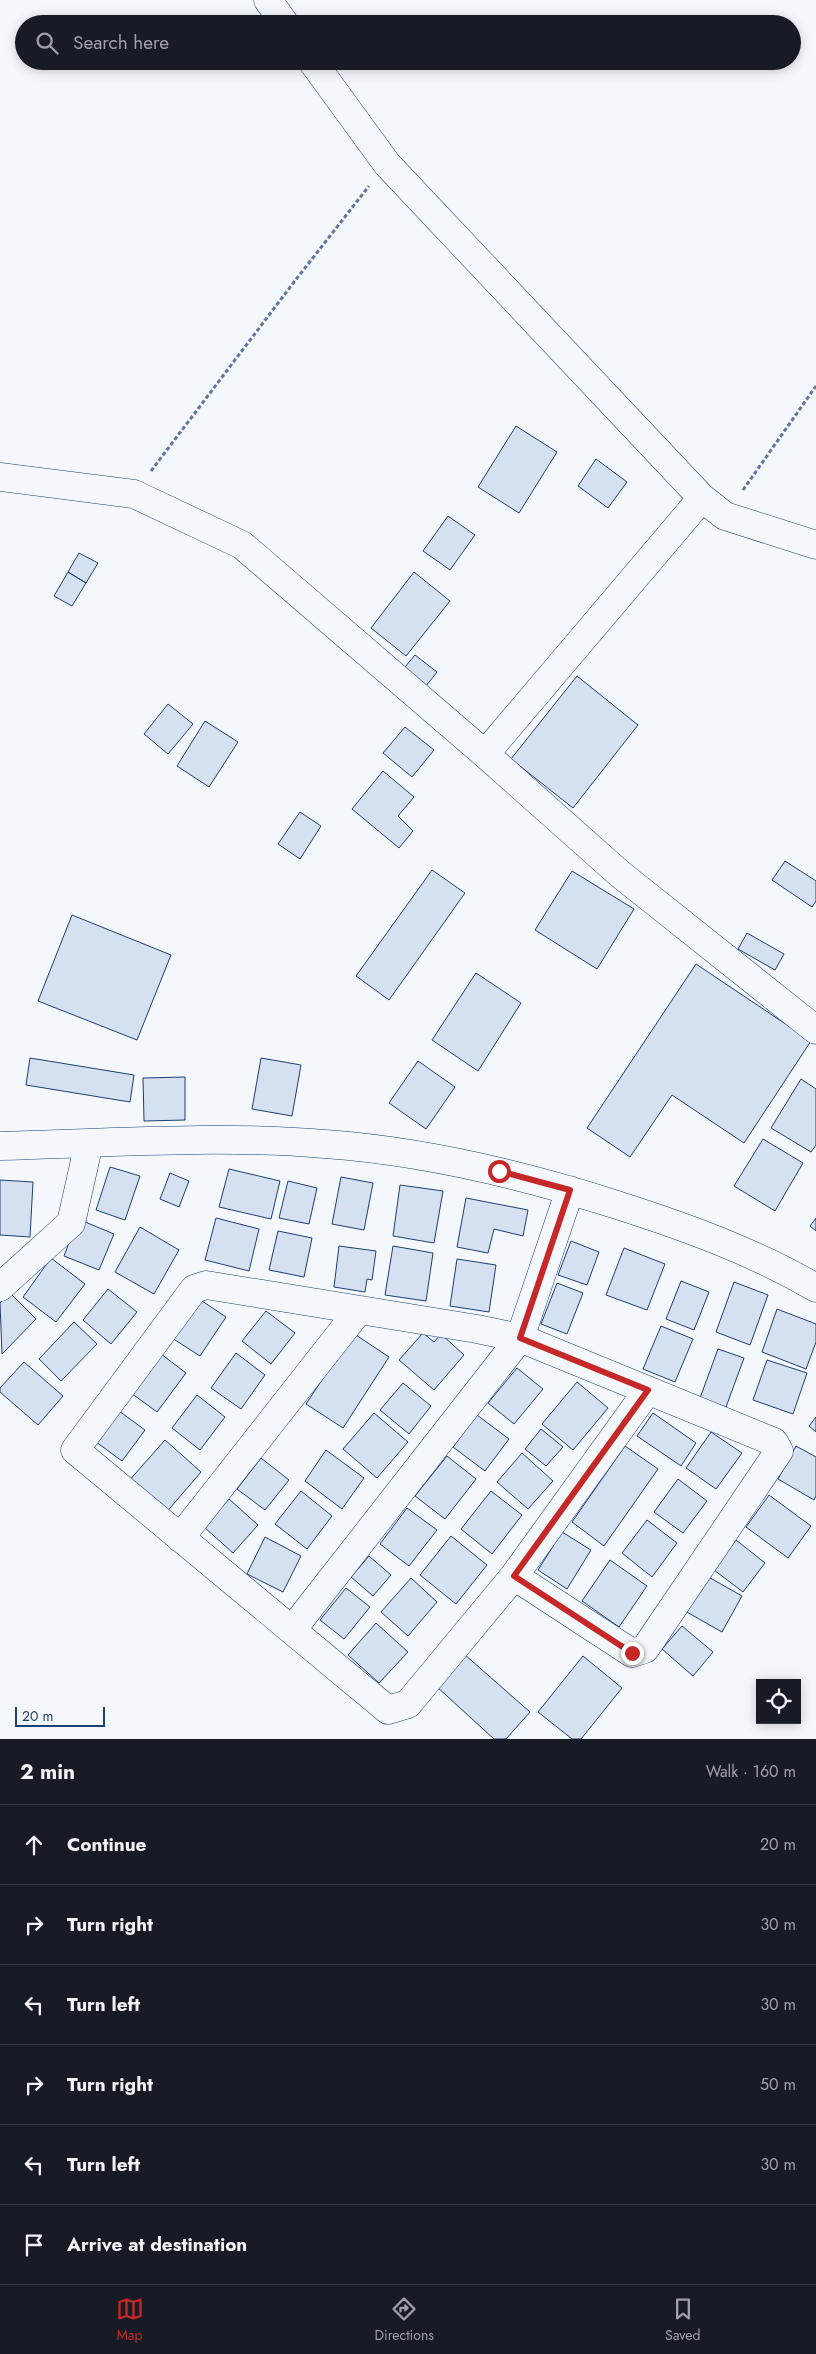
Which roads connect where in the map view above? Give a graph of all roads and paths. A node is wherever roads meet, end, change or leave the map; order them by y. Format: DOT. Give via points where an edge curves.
graph roads {
  1 [pos="268,0"];
  2 [pos="279,15"];
  3 [pos="318,70"];
  4 [pos="386,164"];
  5 [pos="816,386"];
  6 [pos="0,477"];
  7 [pos="134,494"];
  8 [pos="702,498"];
  9 [pos="725,516"];
  10 [pos="816,545"];
  11 [pos="486,754"];
  12 [pos="816,1030"];
  13 [pos="89,1144"];
  14 [pos="0,1146"];
  15 [pos="570,1190"];
  16 [pos="0,1287"];
  17 [pos="816,1288"];
  18 [pos="359,1310"];
  19 [pos="520,1338"];
  20 [pos="648,1390"];
  21 [pos="180,1538"];
  22 [pos="514,1576"];
  23 [pos="292,1630"];
  1 -- 2 [label="street"];
  3 -- 4 [label="street"];
  4 -- 7 [label="path"];
  4 -- 8 [label="street"];
  5 -- 9 [label="path"];
  6 -- 7 [label="street"];
  7 -- 11 [label="street" via="242,545"];
  8 -- 9 [label="street"];
  8 -- 11 [label="street"];
  9 -- 10 [label="street"];
  11 -- 12 [label="street" via="620,874"];
  13 -- 14 [label="street"];
  13 -- 15 [label="street" via="230,1140 325,1144 418,1155 499,1171"];
  13 -- 16 [label="street" via="71,1223"];
  15 -- 17 [label="street" via="670,1222 746,1253"];
  15 -- 19 [label="street"];
  18 -- 19 [label="street"];
  18 -- 21 [label="street"];
  18 -- 21 [label="street" via="206,1285 194,1289 75,1450"];
  19 -- 20 [label="street"];
  19 -- 23 [label="street"];
  20 -- 22 [label="street"];
  20 -- 22 [label="street" via="774,1442 779,1451 645,1649 632,1653"];
  21 -- 23 [label="street"];
  22 -- 23 [label="street" via="408,1704 388,1710"];
}
